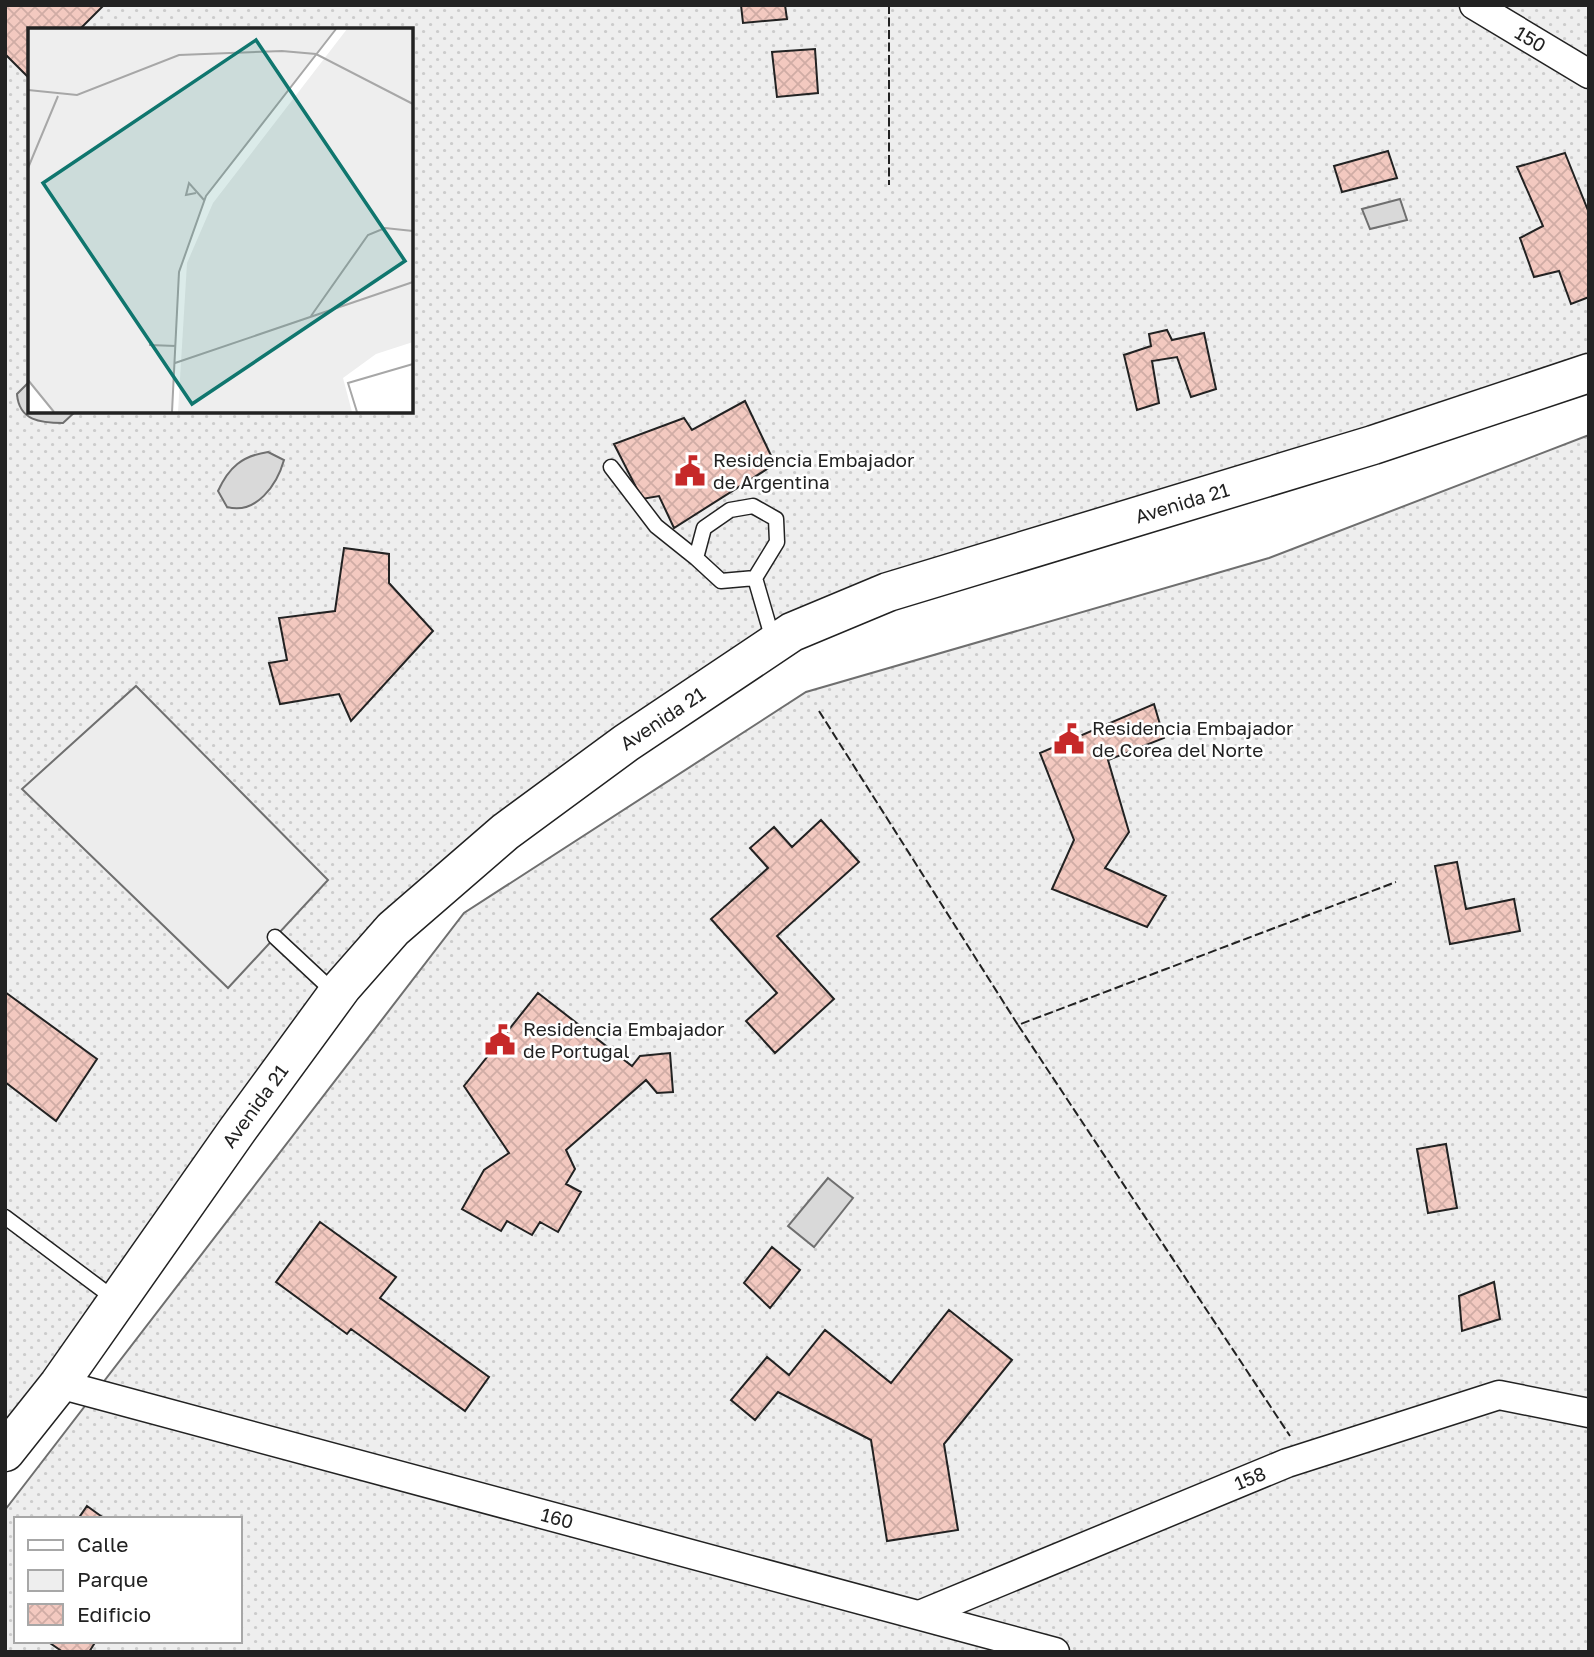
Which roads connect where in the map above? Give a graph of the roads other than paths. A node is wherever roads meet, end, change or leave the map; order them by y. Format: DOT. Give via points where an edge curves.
graph roads {
  1 [pos="1474,5"];
  2 [pos="1589,74"];
  3 [pos="1589,373"];
  4 [pos="611,467"];
  5 [pos="696,558"];
  6 [pos="755,578"];
  7 [pos="775,644"];
  8 [pos="275,937"];
  9 [pos="337,995"];
  10 [pos="5,1217"];
  11 [pos="117,1300"];
  12 [pos="59,1384"];
  13 [pos="1589,1413"];
  14 [pos="5,1452"];
  15 [pos="922,1615"];
  16 [pos="1055,1652"];
  1 -- 2 [label="street, 150"];
  3 -- 7 [label="main road, Avenida 21" via="1373,445 888,592 792,632"];
  4 -- 5 [label="lane" via="656,526"];
  5 -- 6 [label="lane" via="721,581"];
  5 -- 6 [label="lane" via="704,528 730,510 754,506 776,519 777,542"];
  6 -- 7 [label="lane"];
  7 -- 9 [label="main road, Avenida 21" via="626,743 505,832 393,929"];
  8 -- 9 [label="lane"];
  9 -- 11 [label="main road, Avenida 21"];
  10 -- 11 [label="lane"];
  11 -- 12 [label="main road, Avenida 21"];
  12 -- 14 [label="main road, Avenida 21"];
  12 -- 15 [label="street, 160"];
  13 -- 15 [label="street, 158" via="1499,1395 1287,1463"];
  15 -- 16 [label="street, 160"];
}
